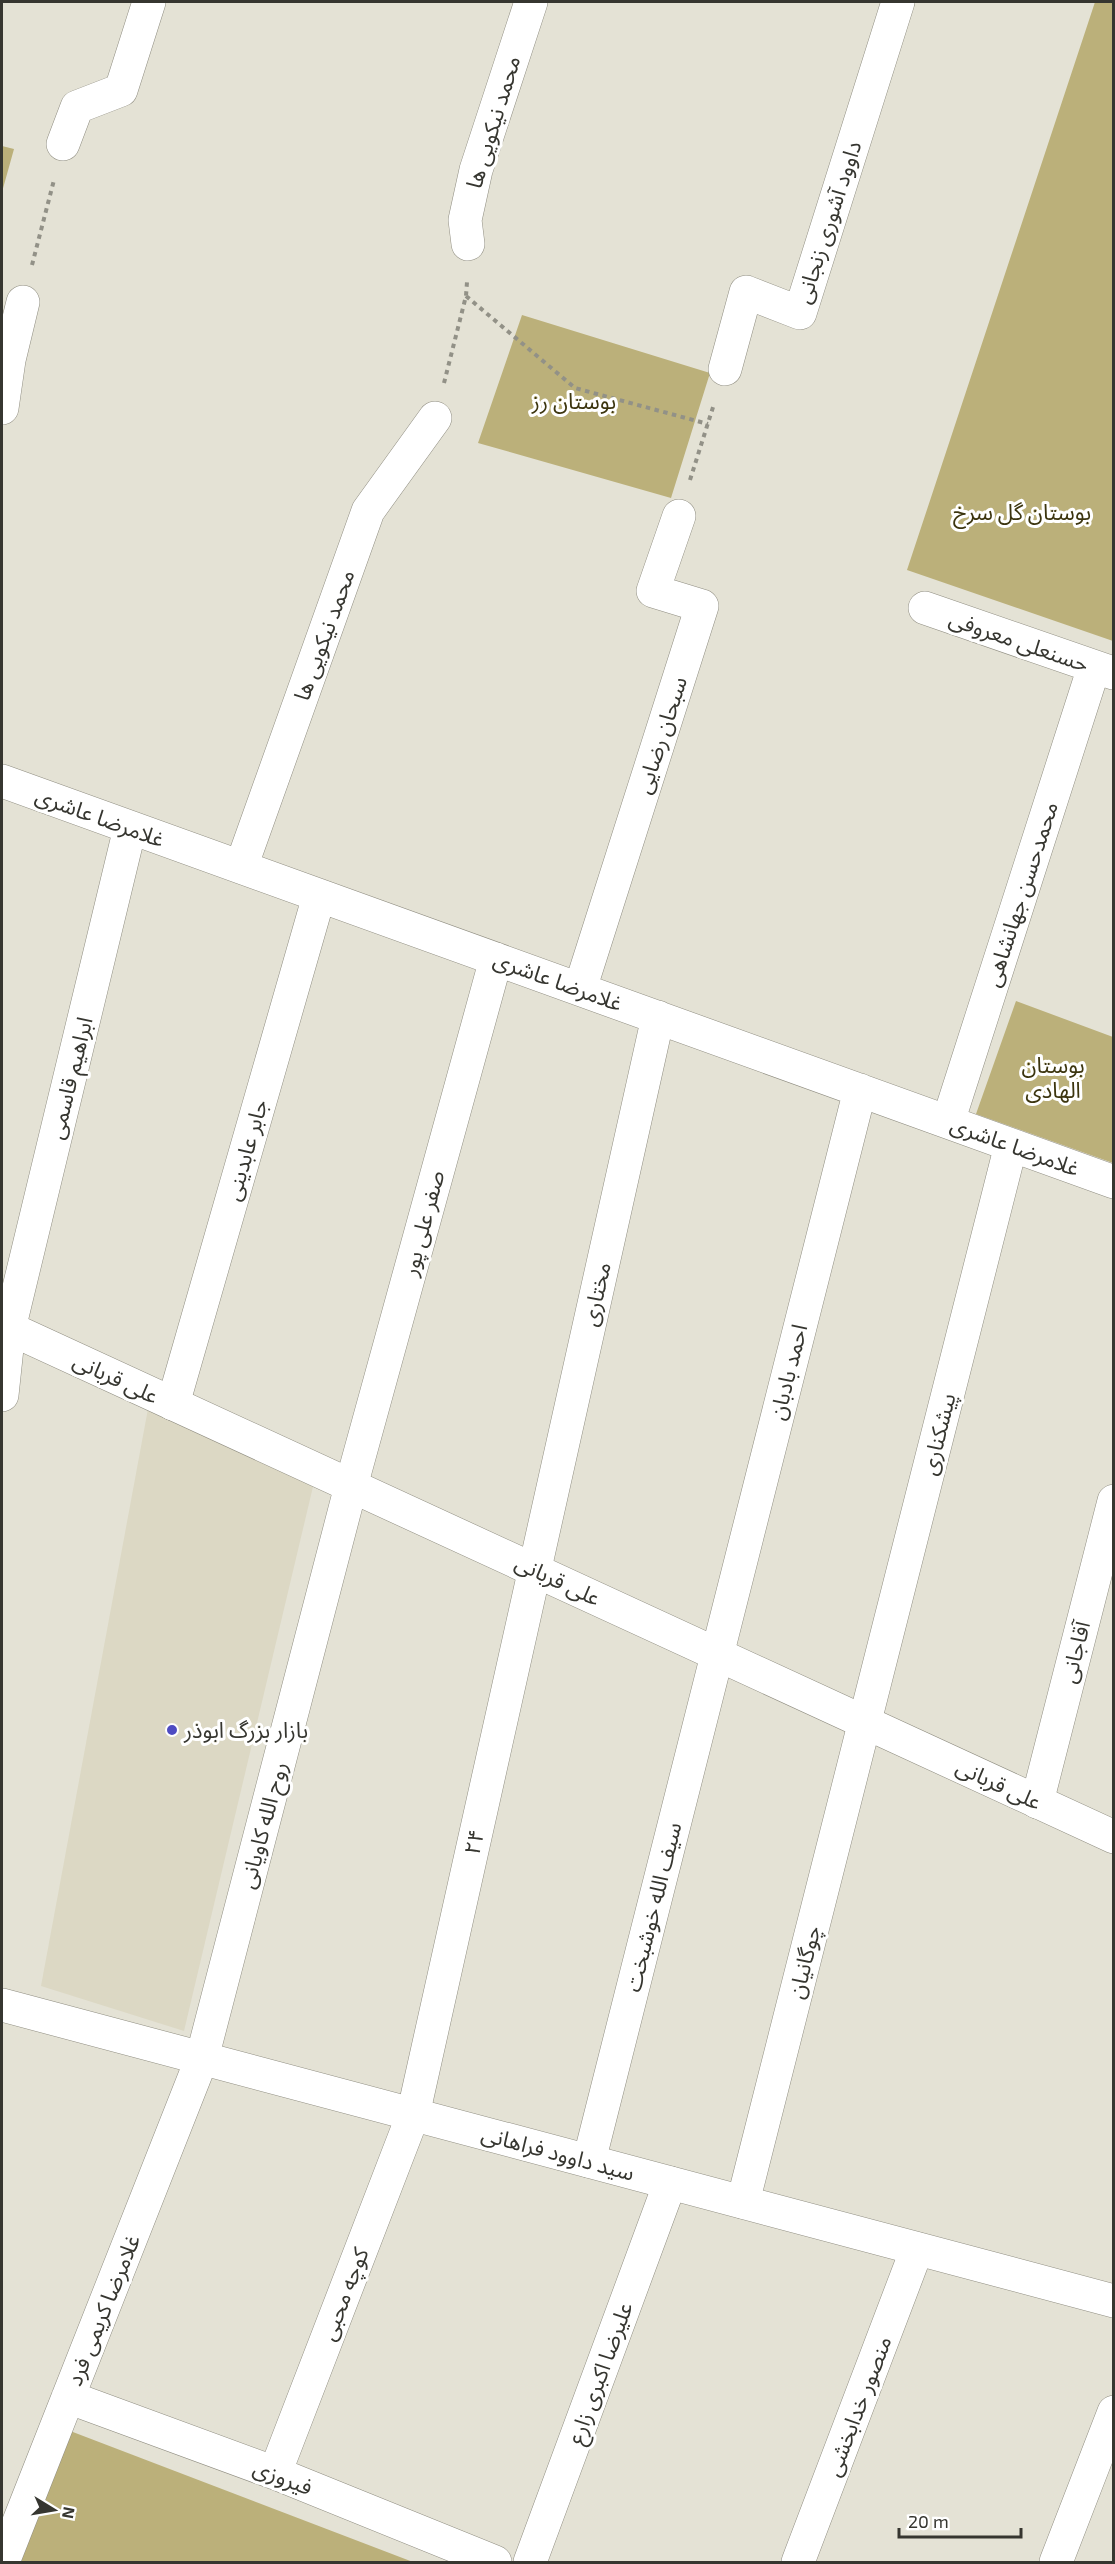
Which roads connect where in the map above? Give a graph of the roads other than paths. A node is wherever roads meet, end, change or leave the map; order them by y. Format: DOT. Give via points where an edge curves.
graph roads {
  1 [pos="149,2"];
  2 [pos="531,2"];
  3 [pos="898,2"];
  4 [pos="63,144"];
  5 [pos="468,244"];
  6 [pos="23,302"];
  7 [pos="725,369"];
  8 [pos="2,408"];
  9 [pos="435,418"];
  10 [pos="679,516"];
  11 [pos="925,608"];
  12 [pos="1104,670"];
  13 [pos="2,781"];
  14 [pos="130,828"];
  15 [pos="241,867"];
  16 [pos="319,896"];
  17 [pos="496,959"];
  18 [pos="580,989"];
  19 [pos="658,1017"];
  20 [pos="860,1090"];
  21 [pos="948,1122"];
  22 [pos="1011,1145"];
  23 [pos="1113,1182"];
  24 [pos="5,1327"];
  25 [pos="2,1395"];
  26 [pos="173,1404"];
  27 [pos="351,1486"];
  28 [pos="1113,1501"];
  29 [pos="535,1570"];
  30 [pos="717,1654"];
  31 [pos="865,1722"];
  32 [pos="1037,1802"];
  33 [pos="1113,1837"];
  34 [pos="2,2005"];
  35 [pos="202,2058"];
  36 [pos="413,2115"];
  37 [pos="589,2161"];
  38 [pos="670,2183"];
  39 [pos="743,2202"];
  40 [pos="917,2248"];
  41 [pos="1113,2301"];
  42 [pos="68,2397"];
  43 [pos="1113,2412"];
  44 [pos="275,2473"];
  45 [pos="3,2562"];
  46 [pos="495,2562"];
  47 [pos="530,2562"];
  48 [pos="798,2562"];
  49 [pos="1056,2562"];
  1 -- 4 [label="street" via="121,90 77,107"];
  2 -- 5 [label="street, محمد نیکویی ها" via="476,170 465,220"];
  3 -- 7 [label="street, داوود آشوری زنجانی" via="800,313 746,292"];
  6 -- 8 [label="street"];
  9 -- 15 [label="street, محمد نیکویی ها" via="368,511"];
  10 -- 18 [label="street, سبحان رضایی" via="652,591 702,606"];
  11 -- 12 [label="street, حسنعلی معروفی"];
  12 -- 21 [label="street, محمدحسن جهانشاهی"];
  13 -- 14 [label="street, غلامرضا عاشری"];
  14 -- 15 [label="street, غلامرضا عاشری"];
  14 -- 24 [label="street, ابراهیم قاسمی"];
  15 -- 16 [label="street, غلامرضا عاشری"];
  16 -- 17 [label="street, غلامرضا عاشری"];
  16 -- 26 [label="street, جابر عابدینی"];
  17 -- 18 [label="street, غلامرضا عاشری"];
  17 -- 27 [label="street, صفر علی پور"];
  18 -- 19 [label="street, غلامرضا عاشری"];
  19 -- 20 [label="street, غلامرضا عاشری"];
  19 -- 29 [label="street, مختاری"];
  20 -- 21 [label="street, غلامرضا عاشری"];
  20 -- 30 [label="street, احمد بادبان"];
  21 -- 22 [label="street, غلامرضا عاشری"];
  22 -- 23 [label="street, غلامرضا عاشری"];
  22 -- 31 [label="street, پیشکناری"];
  24 -- 25 [label="street, ابراهیم قاسمی"];
  24 -- 26 [label="street, علی قربانی"];
  26 -- 27 [label="street, علی قربانی"];
  27 -- 29 [label="street, علی قربانی"];
  27 -- 35 [label="street, روح الله کاویانی"];
  28 -- 32 [label="street, آقاجانی"];
  29 -- 30 [label="street, علی قربانی"];
  29 -- 36 [label="street, ۲۴"];
  30 -- 31 [label="street, علی قربانی"];
  30 -- 37 [label="street, سیف الله خوشبخت"];
  31 -- 32 [label="street, علی قربانی"];
  31 -- 39 [label="street, چوگانیان"];
  32 -- 33 [label="street, علی قربانی"];
  34 -- 35 [label="street, سید داوود فراهانی"];
  35 -- 36 [label="street, سید داوود فراهانی"];
  35 -- 42 [label="street, غلامرضا کریمی فرد"];
  36 -- 37 [label="street, سید داوود فراهانی"];
  36 -- 44 [label="street, کوچه محبی"];
  37 -- 38 [label="street, سید داوود فراهانی"];
  38 -- 39 [label="street, سید داوود فراهانی"];
  38 -- 47 [label="street, علیرضا اکبری زارع"];
  39 -- 40 [label="street, سید داوود فراهانی"];
  40 -- 41 [label="street, سید داوود فراهانی"];
  40 -- 48 [label="street, منصور خدابخشی"];
  42 -- 44 [label="street, فیروزی"];
  42 -- 45 [label="street, غلامرضا کریمی فرد"];
  43 -- 49 [label="street"];
  44 -- 46 [label="street, فیروزی"];
}
